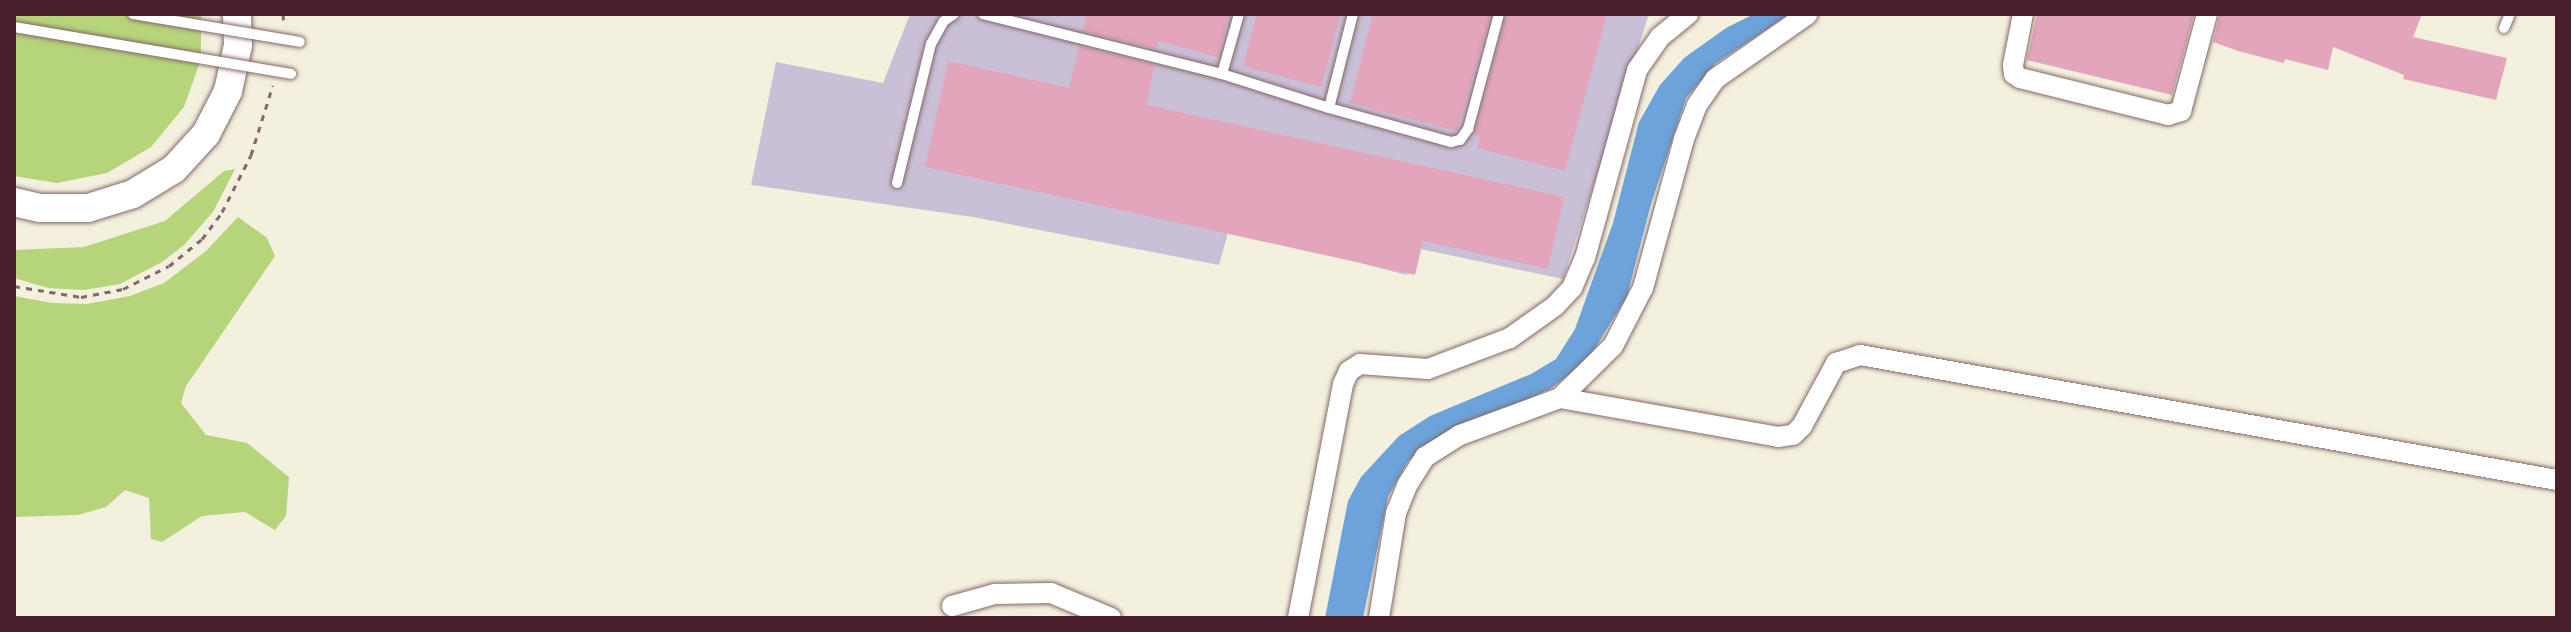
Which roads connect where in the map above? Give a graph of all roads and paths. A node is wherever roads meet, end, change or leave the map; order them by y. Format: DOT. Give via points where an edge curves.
graph roads {
  1 [pos="133,14"];
  2 [pos="237,14"];
  3 [pos="283,14"];
  4 [pos="954,14"];
  5 [pos="983,14"];
  6 [pos="1239,14"];
  7 [pos="1353,14"];
  8 [pos="1499,14"];
  9 [pos="1688,14"];
  10 [pos="1808,14"];
  11 [pos="2023,14"];
  12 [pos="2207,14"];
  13 [pos="2510,14"];
  14 [pos="14,27"];
  15 [pos="284,27"];
  16 [pos="2504,28"];
  17 [pos="300,42"];
  18 [pos="275,73"];
  19 [pos="291,74"];
  20 [pos="1222,74"];
  21 [pos="1329,108"];
  22 [pos="897,183"];
  23 [pos="23,208"];
  24 [pos="14,286"];
  25 [pos="1560,398"];
  26 [pos="2557,480"];
  27 [pos="952,606"];
  28 [pos="1111,618"];
  29 [pos="1298,618"];
  30 [pos="1379,618"];
  1 -- 17 [label="lane, bridge"];
  2 -- 23 [label="main road" via="238,45 228,91 206,134 174,169 133,194 88,208"];
  3 -- 15 [label="path"];
  4 -- 22 [label="lane" via="931,44"];
  5 -- 20 [label="lane"];
  6 -- 20 [label="lane"];
  7 -- 21 [label="lane"];
  8 -- 21 [label="lane" via="1468,129 1460,140 1451,142"];
  9 -- 29 [label="street" via="1654,44 1637,70 1585,258 1572,288 1555,306 1510,338 1442,364 1417,369 1360,364 1349,371"];
  10 -- 25 [label="street" via="1715,79 1697,105 1630,317 1613,346"];
  11 -- 12 [label="street" via="2014,74 2168,115 2181,111"];
  13 -- 16 [label="lane"];
  14 -- 19 [label="lane, bridge"];
  18 -- 24 [label="path" via="251,155 222,212 202,239 169,266 123,289 81,297"];
  20 -- 21 [label="lane"];
  25 -- 26 [label="street" via="1778,437 1793,435 1836,363 1860,355"];
  25 -- 30 [label="street" via="1460,435 1425,457 1396,513"];
  27 -- 28 [label="street" via="995,594 1051,593"];
}
